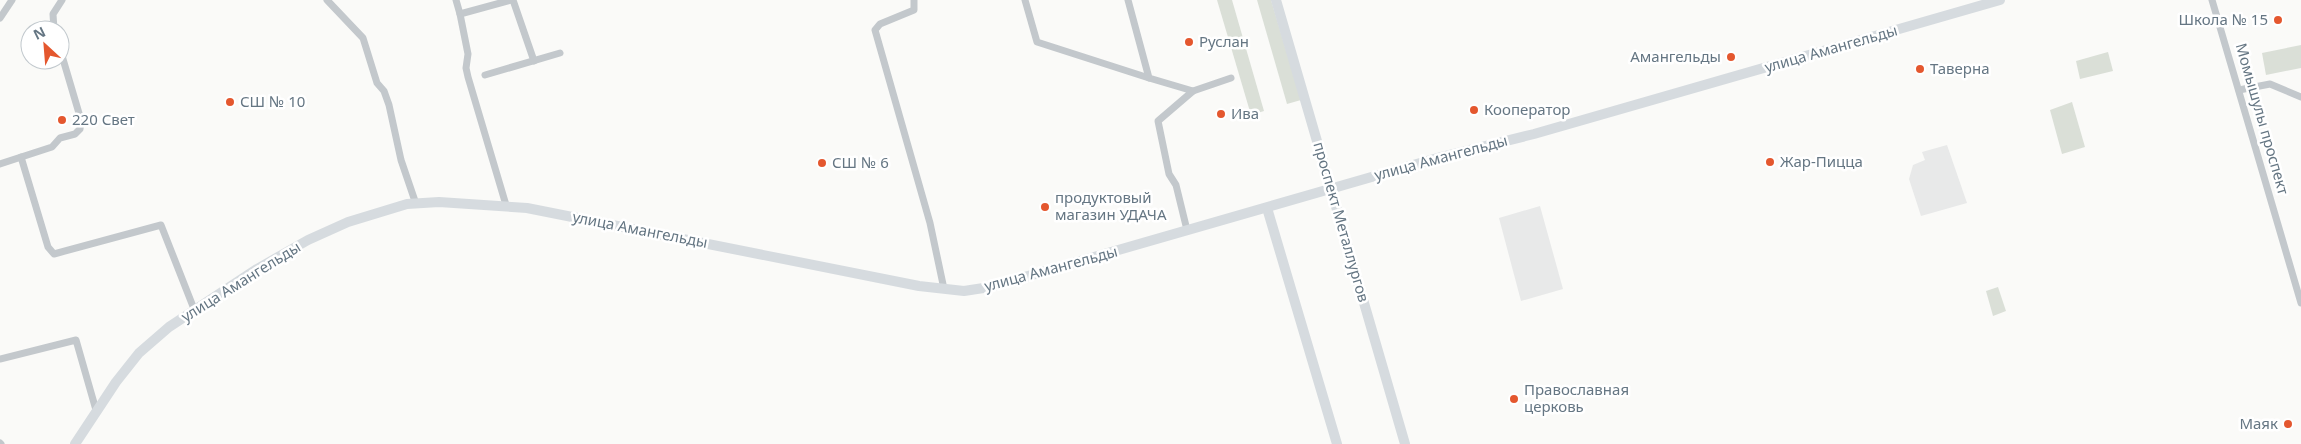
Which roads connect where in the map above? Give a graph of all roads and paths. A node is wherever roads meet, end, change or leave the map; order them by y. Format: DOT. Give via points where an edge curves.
graph roads {
  1 [pos="12,0"];
  2 [pos="62,0"];
  3 [pos="327,0"];
  4 [pos="456,0"];
  5 [pos="512,0"];
  6 [pos="914,0"];
  7 [pos="1026,0"];
  8 [pos="1128,0"];
  9 [pos="1276,0"];
  10 [pos="2000,0"];
  11 [pos="2212,0"];
  12 [pos="460,14"];
  13 [pos="0,18"];
  14 [pos="53,20"];
  15 [pos="560,52"];
  16 [pos="534,60"];
  17 [pos="66,70"];
  18 [pos="485,75"];
  19 [pos="1149,78"];
  20 [pos="1231,78"];
  21 [pos="2239,90"];
  22 [pos="1193,91"];
  23 [pos="2301,97"];
  24 [pos="20,157"];
  25 [pos="0,164"];
  26 [pos="1331,189"];
  27 [pos="416,204"];
  28 [pos="506,205"];
  29 [pos="1267,208"];
  30 [pos="1187,230"];
  31 [pos="944,289"];
  32 [pos="2301,303"];
  33 [pos="194,309"];
  34 [pos="0,360"];
  35 [pos="96,410"];
  36 [pos="75,444"];
  37 [pos="1337,444"];
  38 [pos="1405,444"];
  1 -- 13 [label="street"];
  2 -- 14 [label="street" via="53,14"];
  3 -- 27 [label="street" via="363,38 377,83 389,105"];
  4 -- 12 [label="street"];
  5 -- 12 [label="street"];
  5 -- 16 [label="street"];
  6 -- 31 [label="street" via="914,10 880,24 876,30 930,223"];
  7 -- 19 [label="street" via="1037,42"];
  8 -- 19 [label="street"];
  9 -- 26 [label="street, проспект Металлургов"];
  10 -- 26 [label="street, улица Амангельды"];
  11 -- 21 [label="street, Момышулы проспект"];
  12 -- 28 [label="street" via="468,54 468,77"];
  15 -- 16 [label="street"];
  16 -- 18 [label="street"];
  17 -- 24 [label="street" via="81,120 80,129 75,134 60,138 52,147"];
  19 -- 22 [label="street"];
  20 -- 22 [label="street"];
  21 -- 23 [label="street" via="2270,84"];
  21 -- 32 [label="street, Момышулы проспект"];
  22 -- 30 [label="street" via="1158,121 1169,174 1176,185"];
  24 -- 25 [label="street"];
  24 -- 33 [label="street" via="48,247 54,254 161,225"];
  26 -- 29 [label="street, улица Амангельды"];
  26 -- 38 [label="street, проспект Металлургов"];
  27 -- 28 [label="street, улица Амангельды"];
  27 -- 33 [label="street, улица Амангельды" via="348,222 308,240"];
  28 -- 31 [label="street, улица Амангельды"];
  29 -- 30 [label="street, улица Амангельды"];
  29 -- 37 [label="street"];
  30 -- 31 [label="street, улица Амангельды" via="990,287 964,291"];
  33 -- 35 [label="street, улица Амангельды" via="139,353"];
  34 -- 35 [label="street" via="76,340"];
  35 -- 36 [label="street, улица Амангельды"];
}
